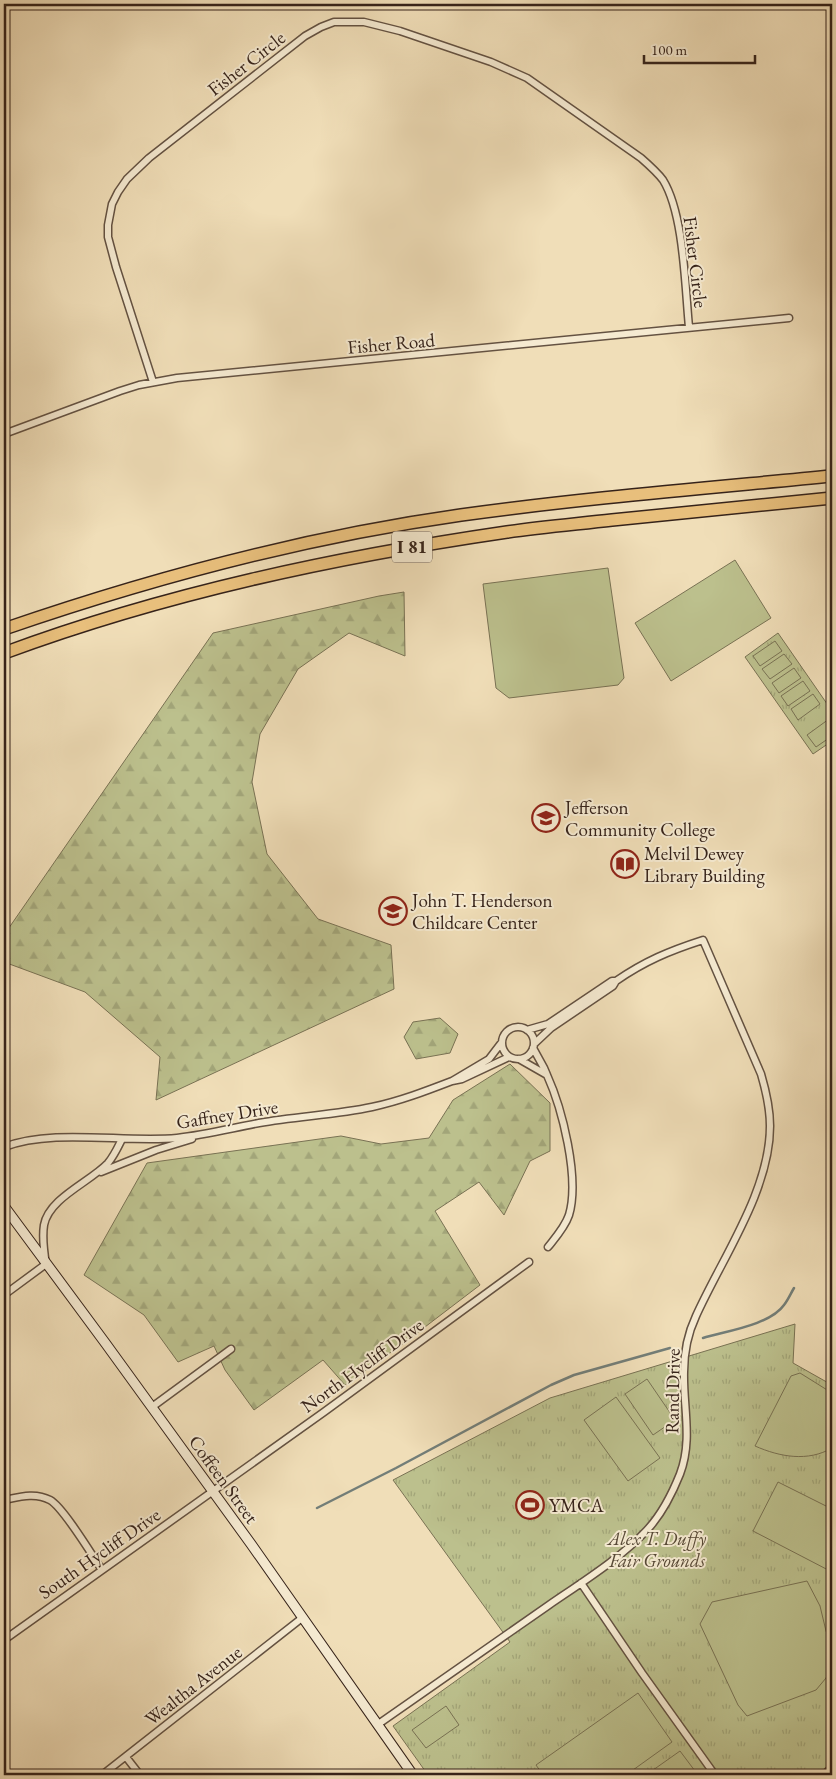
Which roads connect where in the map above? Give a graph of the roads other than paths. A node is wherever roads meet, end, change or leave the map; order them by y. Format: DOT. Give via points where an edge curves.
graph roads {
  1 [pos="789,318"];
  2 [pos="689,327"];
  3 [pos="153,382"];
  4 [pos="4,434"];
  5 [pos="832,476"];
  6 [pos="832,498"];
  7 [pos="4,629"];
  8 [pos="48,637"];
  9 [pos="4,653"];
  10 [pos="4,660"];
  11 [pos="616,981"];
  12 [pos="526,1030"];
  13 [pos="502,1042"];
  14 [pos="533,1046"];
  15 [pos="510,1057"];
  16 [pos="518,1059"];
  17 [pos="547,1074"];
  18 [pos="452,1081"];
  19 [pos="206,1134"];
  20 [pos="122,1139"];
  21 [pos="4,1148"];
  22 [pos="93,1175"];
  23 [pos="4,1206"];
  24 [pos="548,1247"];
  25 [pos="528,1262"];
  26 [pos="46,1264"];
  27 [pos="4,1295"];
  28 [pos="231,1349"];
  29 [pos="152,1407"];
  30 [pos="212,1491"];
  31 [pos="4,1500"];
  32 [pos="102,1570"];
  33 [pos="581,1583"];
  34 [pos="302,1618"];
  35 [pos="4,1640"];
  36 [pos="377,1725"];
  37 [pos="126,1757"];
  38 [pos="832,1767"];
  39 [pos="102,1775"];
  40 [pos="140,1775"];
  41 [pos="413,1775"];
  42 [pos="715,1775"];
  43 [pos="824,1775"];
  1 -- 2 [label="street, Fisher Road"];
  2 -- 3 [label="street, Fisher Road"];
  2 -- 3 [label="street, Fisher Circle" via="679,228 673,204 664,182 641,158 526,78 491,62 364,22 334,22 305,36 149,158 118,192 112,204 108,237"];
  3 -- 4 [label="street, Fisher Road"];
  5 -- 7 [label="highway, I 81" via="561,503 351,534 180,574"];
  6 -- 8 [label="highway, I 81" via="509,531 379,552 165,601"];
  8 -- 9 [label="highway, I 81"];
  8 -- 10 [label="highway"];
  11 -- 12 [label="street" via="548,1024"];
  11 -- 14 [label="street" via="544,1033"];
  11 -- 33 [label="street, Rand Drive" via="656,957 703,940 761,1074 770,1126 762,1177 687,1341 684,1372 688,1429 681,1471 670,1498 635,1542"];
  12 -- 13 [label="street" via="520,1027 511,1029 504,1034"];
  12 -- 14 [label="street" via="531,1034"];
  13 -- 15 [label="street"];
  13 -- 18 [label="street, Gaffney Drive" via="489,1059"];
  14 -- 16 [label="street" via="527,1056"];
  14 -- 17 [label="street"];
  15 -- 16 [label="street"];
  15 -- 18 [label="street, Gaffney Drive"];
  16 -- 17 [label="street"];
  17 -- 24 [label="street" via="557,1097 573,1189 562,1230"];
  18 -- 19 [label="street, Gaffney Drive" via="371,1107 260,1122"];
  19 -- 20 [label="street, Gaffney Drive"];
  19 -- 22 [label="street"];
  20 -- 21 [label="street, Gaffney Drive" via="38,1138"];
  20 -- 22 [label="street" via="107,1163"];
  22 -- 26 [label="street" via="50,1212 44,1224"];
  23 -- 26 [label="main road, Coffeen Street"];
  25 -- 30 [label="street, North Hycliff Drive"];
  26 -- 27 [label="street"];
  26 -- 29 [label="main road, Coffeen Street"];
  28 -- 29 [label="street"];
  29 -- 30 [label="main road, Coffeen Street"];
  30 -- 32 [label="street, South Hycliff Drive"];
  30 -- 34 [label="main road, Coffeen Street"];
  31 -- 32 [label="street" via="30,1495 53,1502"];
  32 -- 35 [label="street, South Hycliff Drive"];
  33 -- 36 [label="street, Rand Drive"];
  33 -- 42 [label="street"];
  34 -- 36 [label="main road, Coffeen Street"];
  34 -- 37 [label="street, Wealtha Avenue"];
  36 -- 41 [label="main road, Coffeen Street"];
  37 -- 39 [label="street, Wealtha Avenue"];
  37 -- 40 [label="street"];
  38 -- 43 [label="street"];
}
